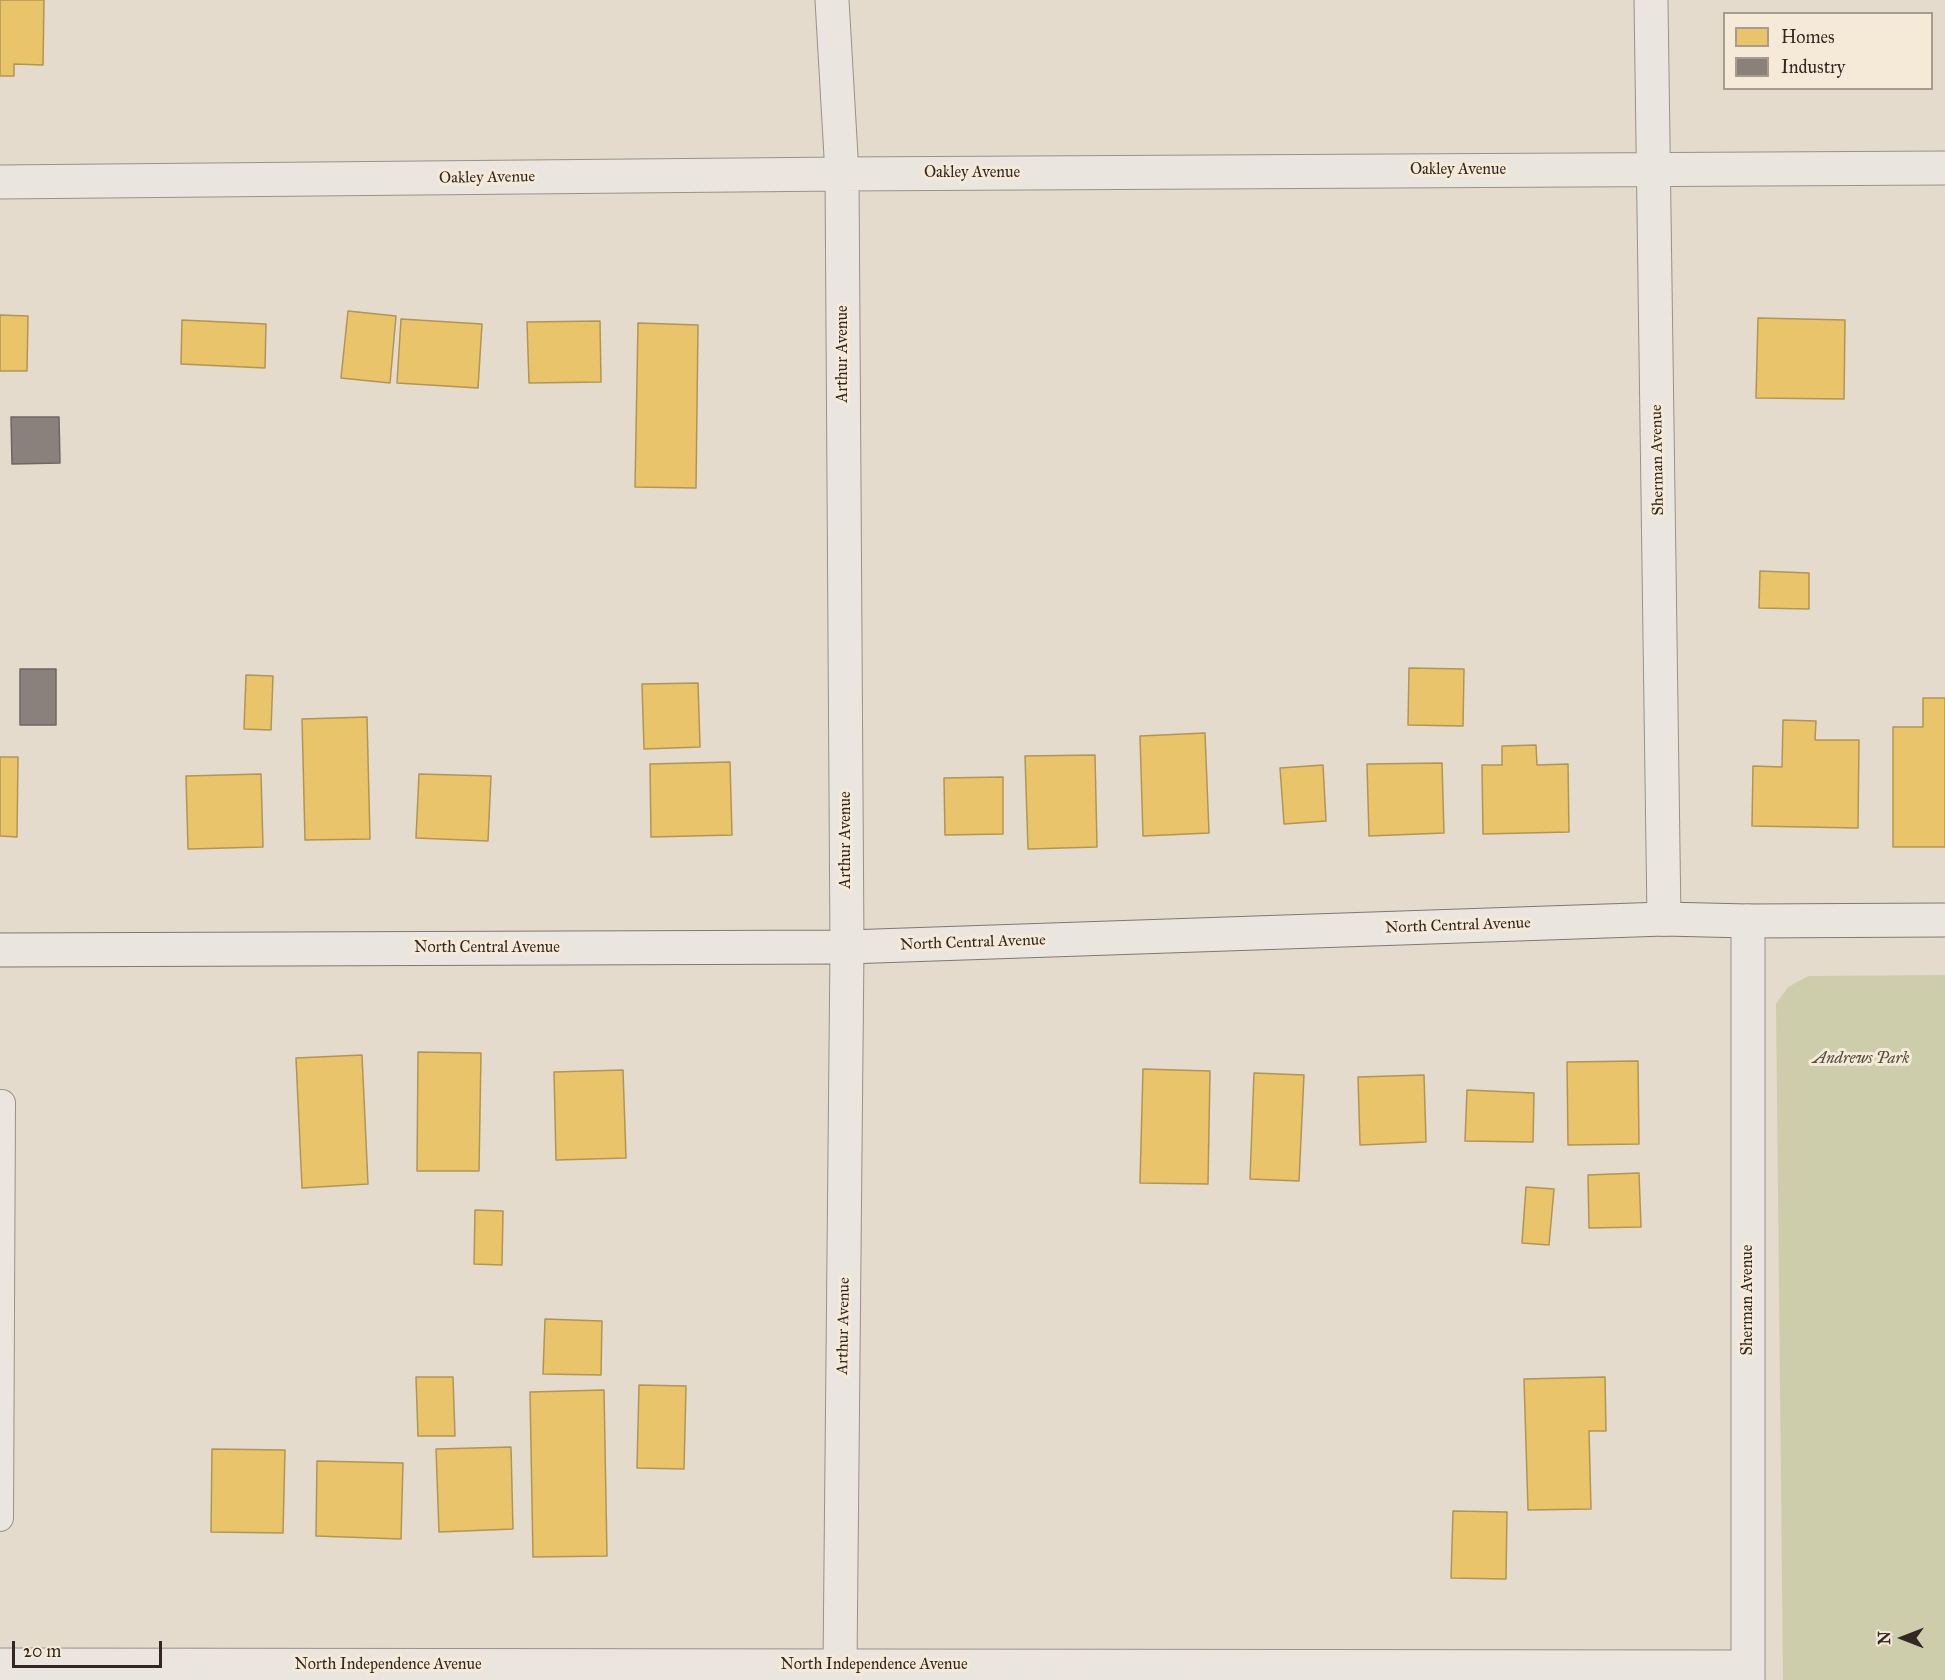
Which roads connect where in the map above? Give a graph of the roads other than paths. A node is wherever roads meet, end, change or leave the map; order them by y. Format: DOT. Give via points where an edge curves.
graph roads {
  1 [pos="832,0"];
  2 [pos="1651,0"];
  3 [pos="1945,168"];
  4 [pos="1654,169"];
  5 [pos="842,174"];
  6 [pos="0,182"];
  7 [pos="1664,919"];
  8 [pos="1945,920"];
  9 [pos="1748,921"];
  10 [pos="847,947"];
  11 [pos="0,950"];
  12 [pos="0,1103"];
  13 [pos="0,1518"];
  14 [pos="0,1665"];
  15 [pos="839,1673"];
  16 [pos="1748,1673"];
  1 -- 5 [label="street, Arthur Avenue"];
  2 -- 4 [label="street, Sherman Avenue"];
  3 -- 4 [label="street, Oakley Avenue"];
  4 -- 5 [label="street, Oakley Avenue"];
  4 -- 7 [label="street, Sherman Avenue"];
  5 -- 6 [label="street, Oakley Avenue"];
  5 -- 10 [label="street, Arthur Avenue"];
  7 -- 9 [label="street, North Central Avenue"];
  7 -- 10 [label="street, North Central Avenue"];
  8 -- 9 [label="street, North Central Avenue"];
  9 -- 16 [label="street, Sherman Avenue"];
  10 -- 11 [label="street, North Central Avenue"];
  10 -- 15 [label="street, Arthur Avenue"];
  12 -- 13 [label="lane"];
  14 -- 15 [label="street, North Independence Avenue"];
  15 -- 16 [label="street, North Independence Avenue"];
}
